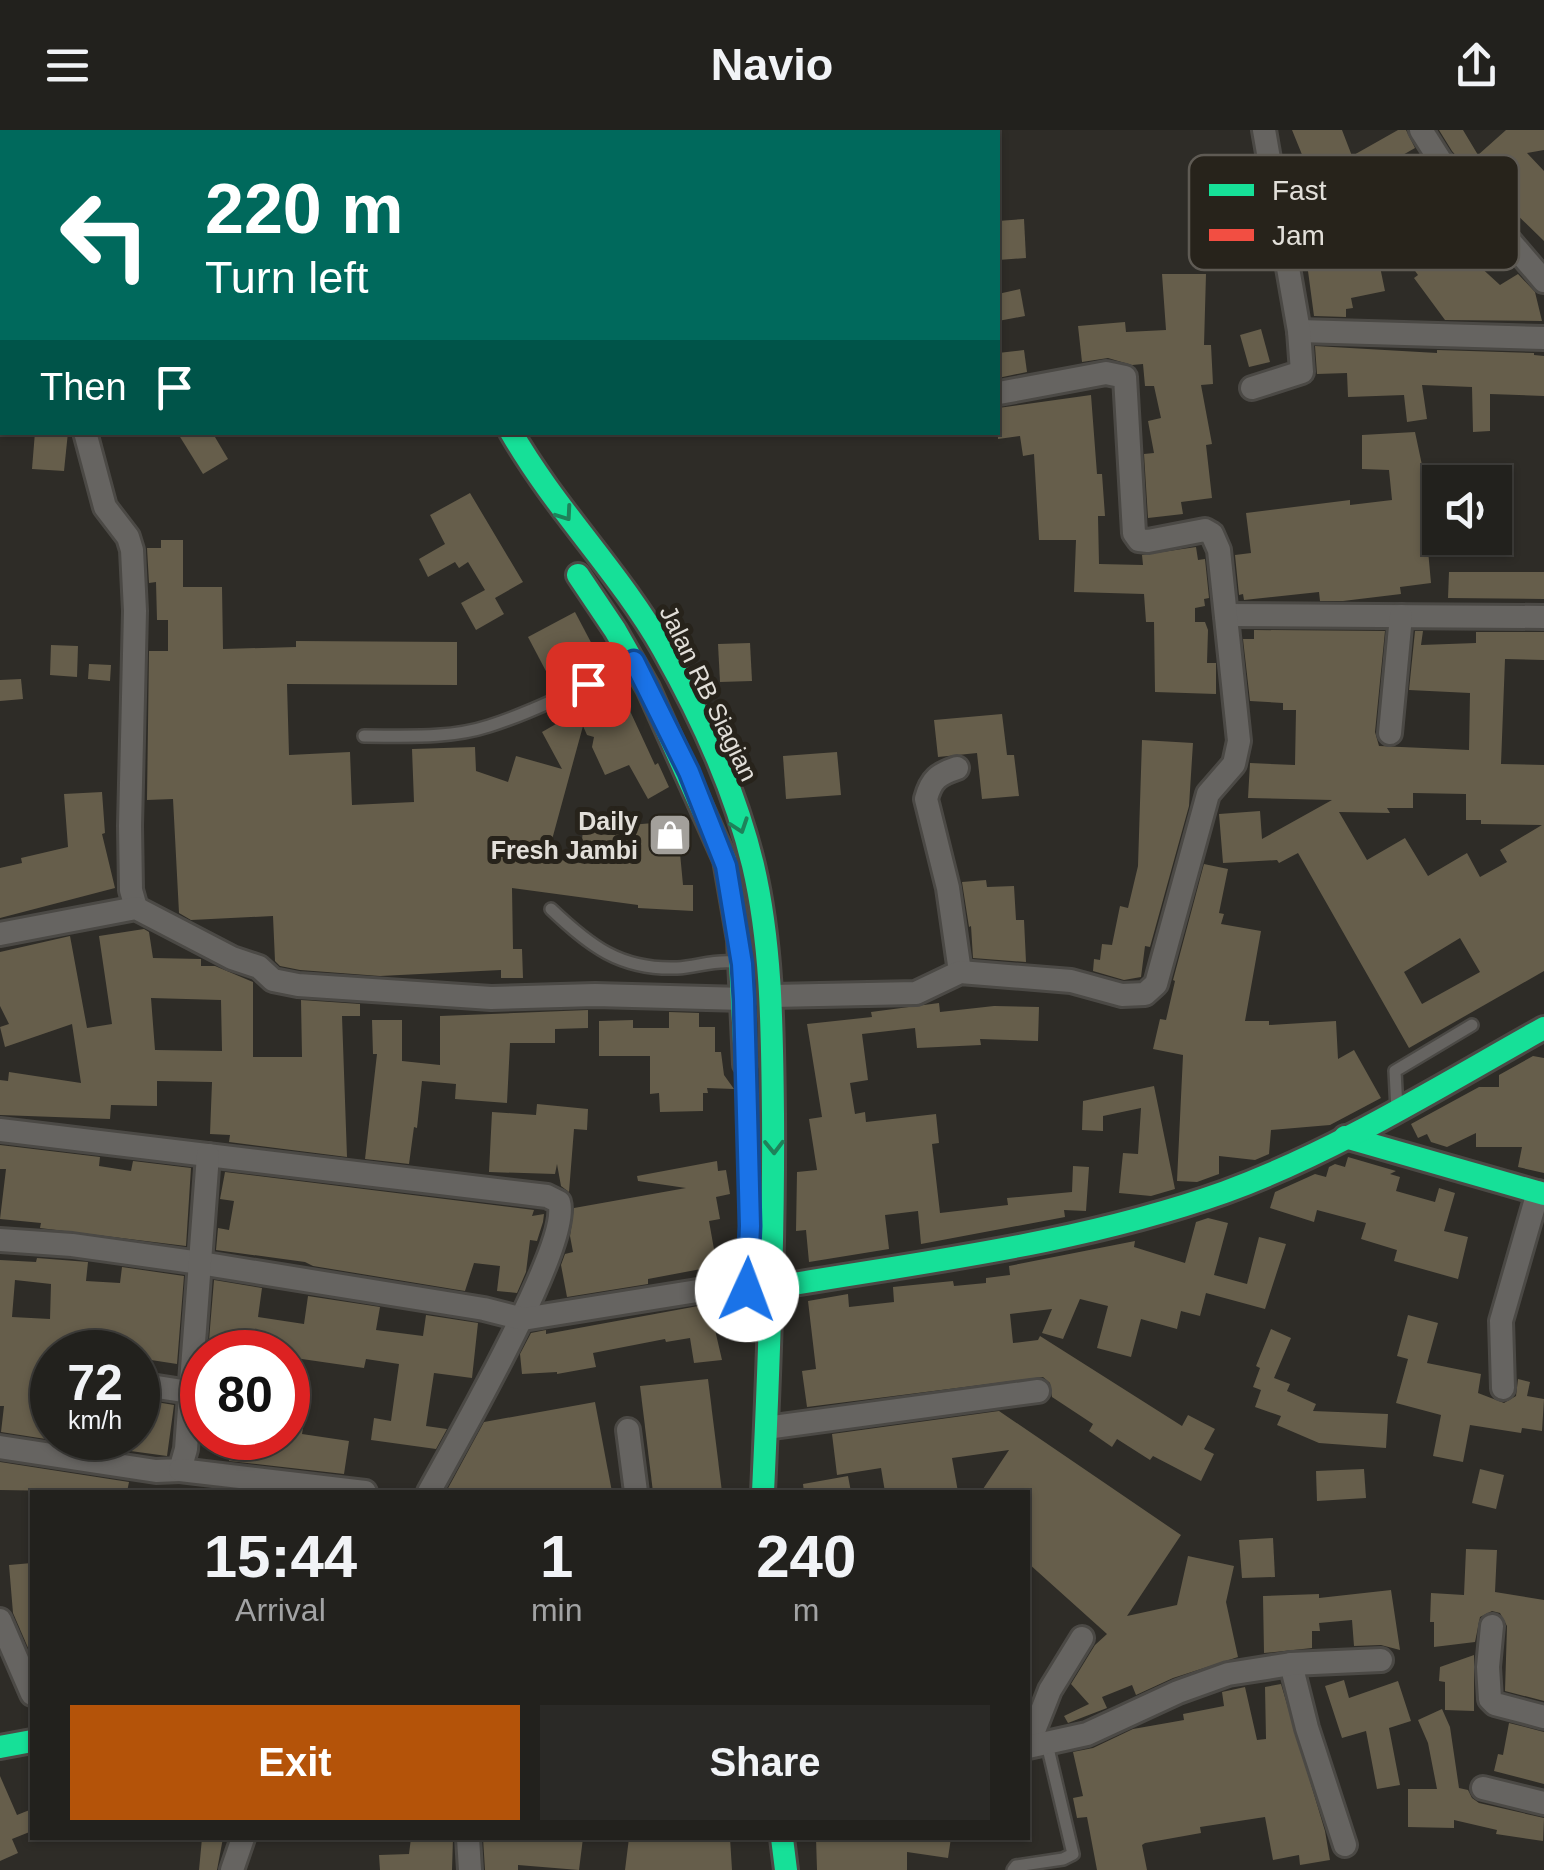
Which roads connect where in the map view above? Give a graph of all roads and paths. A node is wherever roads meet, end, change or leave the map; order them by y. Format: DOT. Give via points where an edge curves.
graph roads {
  1 [pos="1264,130"];
  2 [pos="1421,130"];
  3 [pos="1268,155"];
  4 [pos="1439,155"];
  5 [pos="1519,252"];
  6 [pos="1288,270"];
  7 [pos="1544,281"];
  8 [pos="1299,331"];
  9 [pos="1544,338"];
  10 [pos="1252,388"];
  11 [pos="1000,393"];
  12 [pos="86,435"];
  13 [pos="517,443"];
  14 [pos="500,466"];
  15 [pos="565,559"];
  16 [pos="1226,614"];
  17 [pos="1401,616"];
  18 [pos="1544,618"];
  19 [pos="634,661"];
  20 [pos="1390,733"];
  21 [pos="364,736"];
  22 [pos="957,768"];
  23 [pos="136,908"];
  24 [pos="551,909"];
  25 [pos="0,934"];
  26 [pos="742,964"];
  27 [pos="960,972"];
  28 [pos="772,996"];
  29 [pos="744,999"];
  30 [pos="1472,1025"];
  31 [pos="1544,1028"];
  32 [pos="746,1093"];
  33 [pos="1397,1109"];
  34 [pos="0,1130"];
  35 [pos="1345,1138"];
  36 [pos="208,1155"];
  37 [pos="1541,1193"];
  38 [pos="0,1240"];
  39 [pos="200,1263"];
  40 [pos="752,1291"];
  41 [pos="523,1319"];
  42 [pos="195,1330"];
  43 [pos="1502,1388"];
  44 [pos="1038,1391"];
  45 [pos="766,1428"];
  46 [pos="628,1430"];
  47 [pos="0,1447"];
  48 [pos="183,1460"];
  49 [pos="180,1470"];
  50 [pos="348,1490"];
  51 [pos="430,1490"];
  52 [pos="636,1490"];
  53 [pos="762,1490"];
  54 [pos="0,1620"];
  55 [pos="1492,1626"];
  56 [pos="1082,1638"];
  57 [pos="1381,1660"];
  58 [pos="1291,1664"];
  59 [pos="30,1689"];
  60 [pos="1544,1717"];
  61 [pos="30,1741"];
  62 [pos="1034,1746"];
  63 [pos="0,1747"];
  64 [pos="1483,1788"];
  65 [pos="1544,1803"];
  66 [pos="242,1840"];
  67 [pos="468,1840"];
  68 [pos="782,1840"];
  69 [pos="1345,1845"];
  70 [pos="232,1870"];
  71 [pos="470,1870"];
  72 [pos="786,1870"];
  73 [pos="1013,1870"];
  1 -- 3 [label="street"];
  2 -- 4 [label="street"];
  5 -- 7 [label="street"];
  6 -- 8 [label="street"];
  8 -- 9 [label="street"];
  8 -- 10 [label="street" via="1302,372"];
  11 -- 16 [label="street" via="1106,373 1126,377 1134,532 1139,540 1212,534"];
  12 -- 23 [label="street" via="104,507 132,550 130,826"];
  13 -- 14 [label="main road"];
  13 -- 28 [label="main road, Jalan RB Siagian, one-way" via="634,602 719,766 752,862"];
  15 -- 19 [label="main road"];
  16 -- 17 [label="street"];
  16 -- 27 [label="street" via="1239,741 1234,764 1208,794 1156,984 1145,994 1122,995 1071,981"];
  17 -- 18 [label="street"];
  17 -- 20 [label="street"];
  19 -- 21 [label="lane" via="488,726 429,736"];
  19 -- 26 [label="main road" via="726,866"];
  22 -- 27 [label="street" via="938,774 926,798"];
  23 -- 25 [label="street"];
  23 -- 29 [label="street" via="273,980 298,985 491,998"];
  24 -- 26 [label="lane" via="613,958 677,968"];
  26 -- 29 [label="main road"];
  27 -- 28 [label="street" via="916,992"];
  28 -- 40 [label="main road, Jalan RB Siagian, one-way" via="775,1225"];
  29 -- 32 [label="main road"];
  30 -- 33 [label="lane" via="1394,1071"];
  31 -- 33 [label="main road"];
  33 -- 35 [label="main road"];
  34 -- 36 [label="street"];
  35 -- 37 [label="main road"];
  35 -- 40 [label="main road" via="1183,1206 1090,1231"];
  36 -- 39 [label="street"];
  36 -- 41 [label="street" via="547,1196 561,1210"];
  37 -- 43 [label="street" via="1501,1321"];
  38 -- 39 [label="street"];
  39 -- 41 [label="street"];
  39 -- 42 [label="street"];
  40 -- 41 [label="street" via="716,1288"];
  40 -- 45 [label="main road, Jalan RB Siagian"];
  41 -- 51 [label="street"];
  44 -- 45 [label="street"];
  45 -- 53 [label="main road, Jalan RB Siagian"];
  46 -- 52 [label="street"];
  47 -- 49 [label="street"];
  48 -- 49 [label="street"];
  49 -- 50 [label="street"];
  54 -- 59 [label="street"];
  55 -- 60 [label="street" via="1490,1699"];
  56 -- 62 [label="street" via="1050,1690"];
  57 -- 58 [label="street"];
  58 -- 62 [label="street" via="1228,1674 1087,1734"];
  58 -- 69 [label="street"];
  61 -- 63 [label="main road"];
  62 -- 73 [label="lane" via="1073,1854"];
  64 -- 65 [label="street"];
  66 -- 70 [label="street"];
  67 -- 71 [label="street"];
  68 -- 72 [label="main road"];
}
